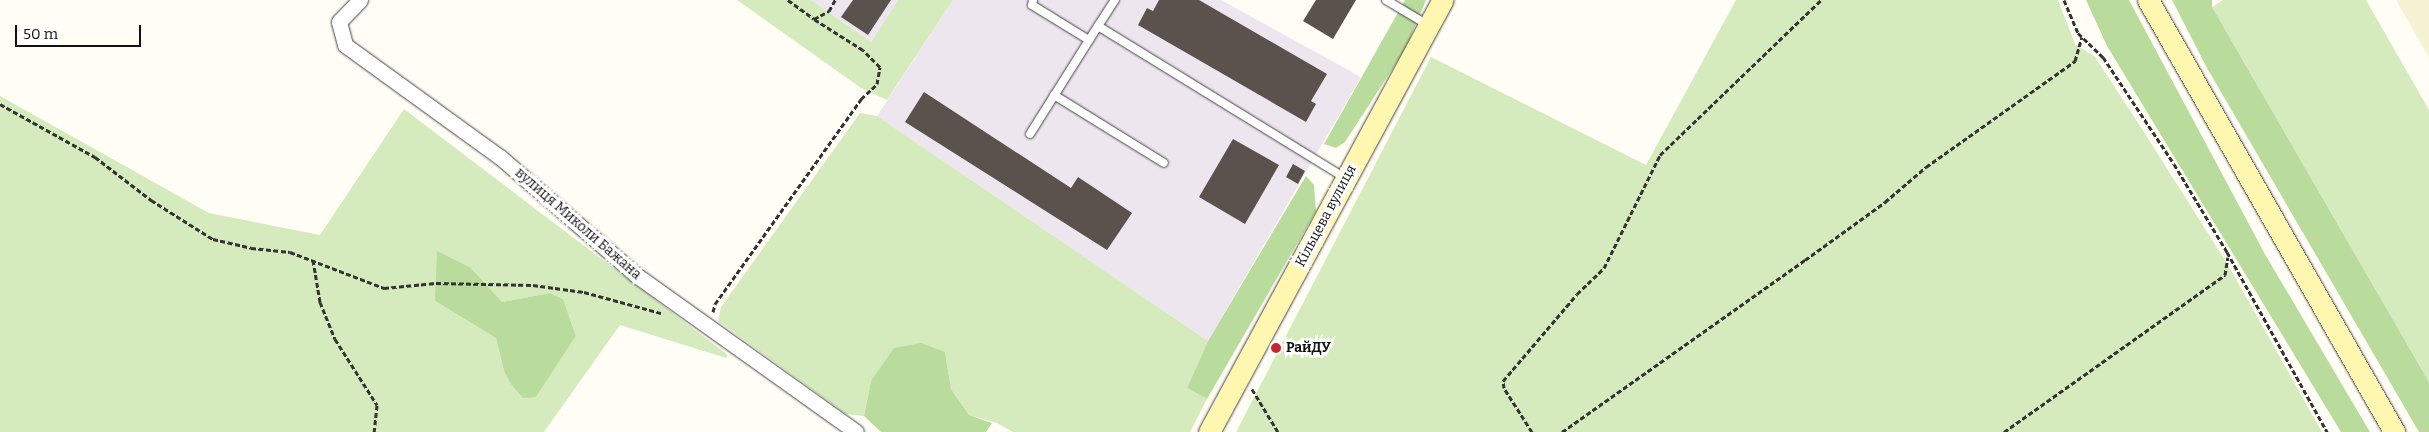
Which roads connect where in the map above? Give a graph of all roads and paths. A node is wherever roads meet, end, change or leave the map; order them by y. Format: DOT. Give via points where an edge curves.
graph roads {
  1 [pos="360,0"];
  2 [pos="788,0"];
  3 [pos="835,0"];
  4 [pos="1033,0"];
  5 [pos="1114,0"];
  6 [pos="1386,0"];
  7 [pos="1443,0"];
  8 [pos="1821,0"];
  9 [pos="2064,0"];
  10 [pos="2148,0"];
  11 [pos="814,19"];
  12 [pos="1098,26"];
  13 [pos="1429,26"];
  14 [pos="2082,37"];
  15 [pos="1089,40"];
  16 [pos="1054,95"];
  17 [pos="0,104"];
  18 [pos="1030,134"];
  19 [pos="1164,163"];
  20 [pos="1346,178"];
  21 [pos="2227,252"];
  22 [pos="313,260"];
  23 [pos="666,315"];
  24 [pos="709,327"];
  25 [pos="1244,368"];
  26 [pos="374,432"];
  27 [pos="856,432"];
  28 [pos="1209,432"];
  29 [pos="1278,432"];
  30 [pos="1532,432"];
  31 [pos="1562,432"];
  32 [pos="2004,432"];
  33 [pos="2327,432"];
  34 [pos="2394,432"];
  1 -- 24 [label="street, вулиця Миколи Бажана" via="339,22 345,45 500,157 636,275"];
  2 -- 11 [label="path"];
  3 -- 11 [label="path" via="829,11"];
  4 -- 15 [label="lane" via="1032,5"];
  5 -- 12 [label="lane"];
  6 -- 13 [label="lane"];
  7 -- 13 [label="street, Кільцева вулиця"];
  8 -- 30 [label="path" via="1660,155 1604,268 1577,294 1503,381 1504,388"];
  9 -- 14 [label="path"];
  10 -- 34 [label="street"];
  11 -- 24 [label="path" via="863,50 880,67 876,84 861,99 715,304"];
  12 -- 15 [label="lane"];
  12 -- 20 [label="lane" via="1314,162"];
  13 -- 20 [label="street, Кільцева вулиця"];
  14 -- 21 [label="path" via="2103,58"];
  14 -- 31 [label="path" via="2075,61 1926,167 1885,202 1805,260"];
  15 -- 16 [label="lane"];
  16 -- 18 [label="lane"];
  16 -- 19 [label="lane"];
  17 -- 22 [label="path" via="95,157 151,200 213,239 251,248 290,252"];
  20 -- 25 [label="street, Кільцева вулиця"];
  21 -- 32 [label="path" via="2229,262 2225,275"];
  21 -- 33 [label="path"];
  22 -- 23 [label="path" via="384,288 436,283 533,285 584,292"];
  22 -- 26 [label="path" via="320,302 335,339 376,406"];
  24 -- 27 [label="street, вулиця Миколи Бажана"];
  25 -- 28 [label="street, Кільцева вулиця"];
  25 -- 29 [label="path"];
}
